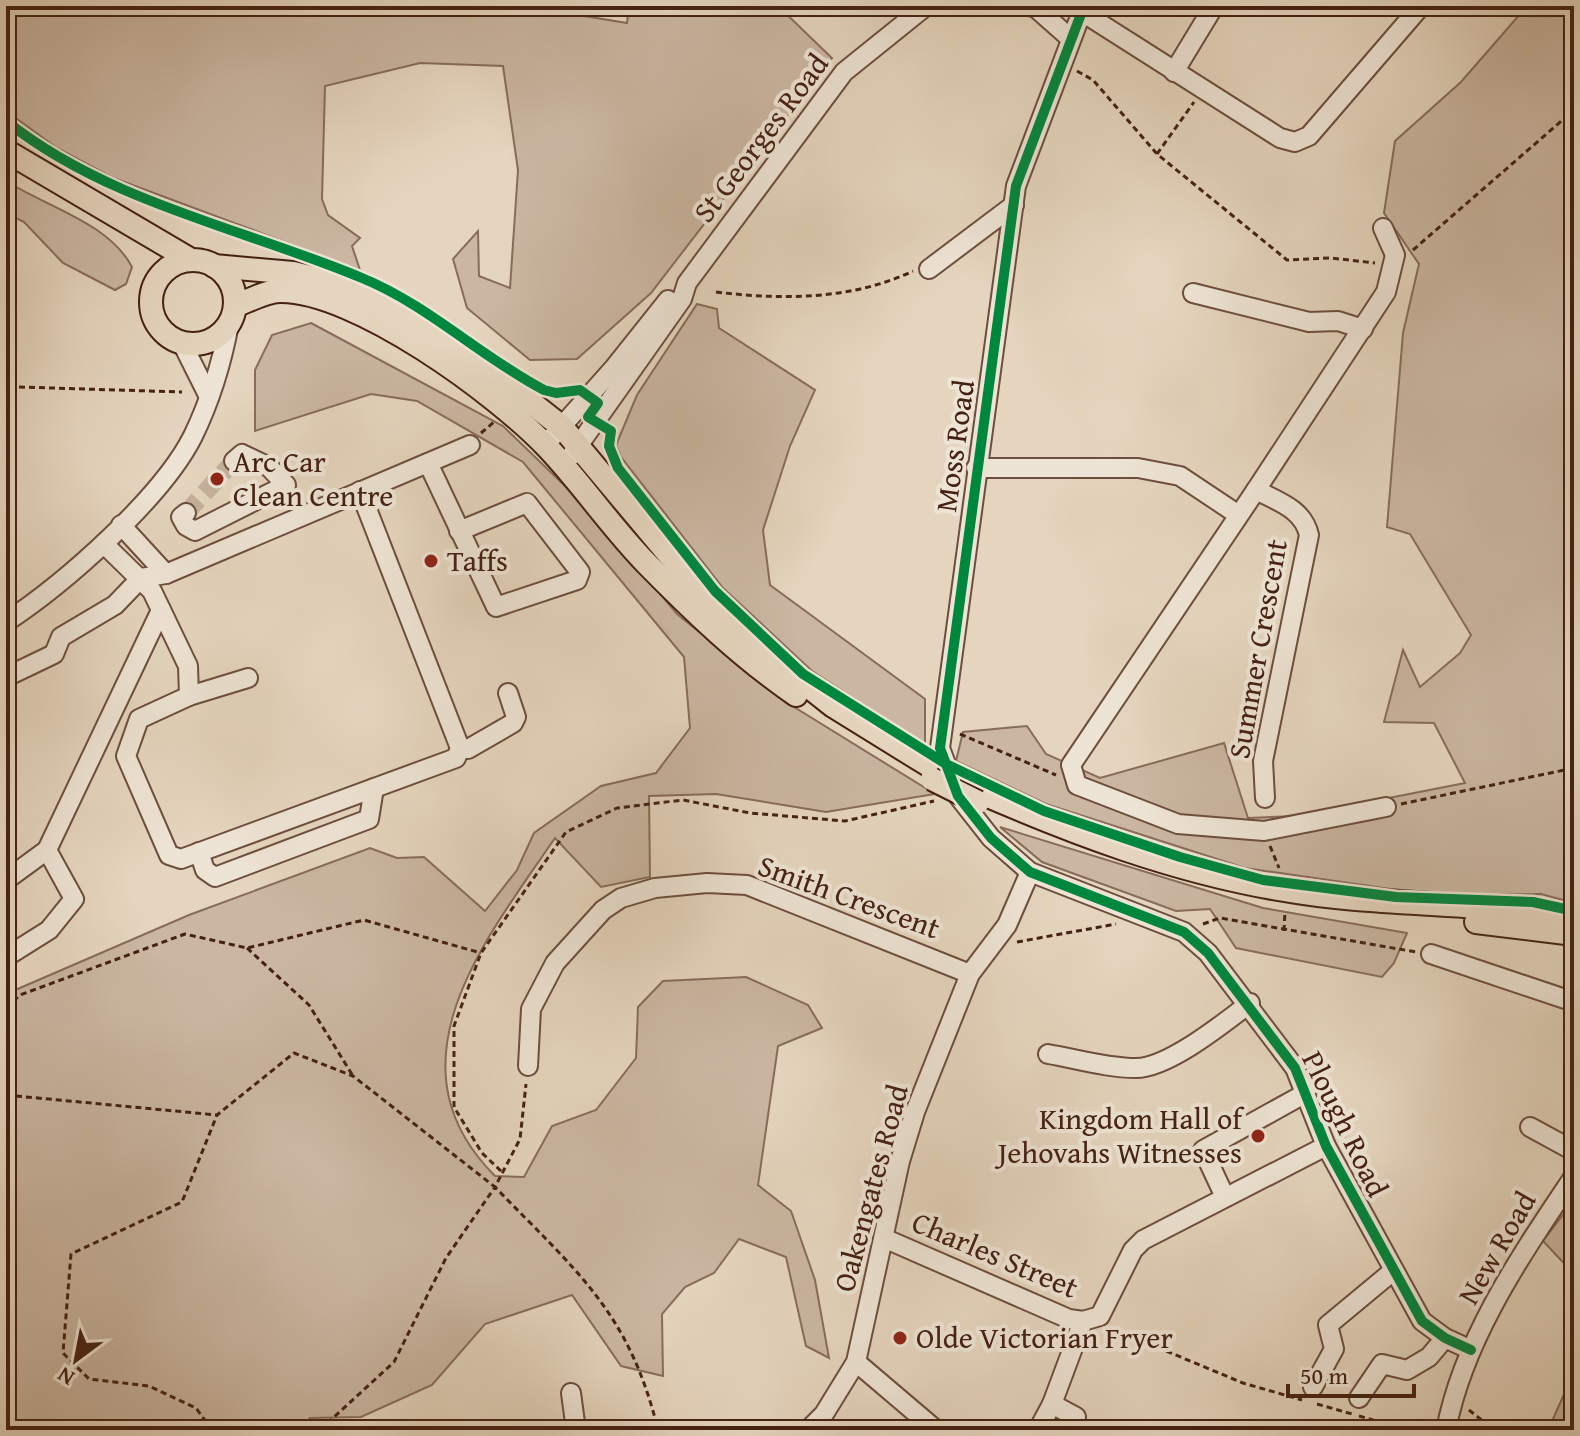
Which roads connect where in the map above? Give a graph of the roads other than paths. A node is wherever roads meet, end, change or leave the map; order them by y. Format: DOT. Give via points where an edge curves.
graph roads {
  1 [pos="926,6"];
  2 [pos="1214,6"];
  3 [pos="1036,7"];
  4 [pos="1417,7"];
  5 [pos="1083,9"];
  6 [pos="1071,39"];
  7 [pos="1174,72"];
  8 [pos="6,151"];
  9 [pos="1014,205"];
  10 [pos="136,227"];
  11 [pos="1383,228"];
  12 [pos="191,260"];
  13 [pos="934,265"];
  14 [pos="214,266"];
  15 [pos="159,277"];
  16 [pos="687,283"];
  17 [pos="1193,293"];
  18 [pos="232,315"];
  19 [pos="1363,329"];
  20 [pos="182,343"];
  21 [pos="209,397"];
  22 [pos="562,427"];
  23 [pos="470,445"];
  24 [pos="545,445"];
  25 [pos="580,446"];
  26 [pos="234,461"];
  27 [pos="428,463"];
  28 [pos="563,465"];
  29 [pos="976,468"];
  30 [pos="1256,490"];
  31 [pos="360,491"];
  32 [pos="186,513"];
  33 [pos="1237,514"];
  34 [pos="121,525"];
  35 [pos="459,531"];
  36 [pos="104,544"];
  37 [pos="166,574"];
  38 [pos="141,578"];
  39 [pos="161,610"];
  40 [pos="6,622"];
  41 [pos="6,677"];
  42 [pos="248,678"];
  43 [pos="508,693"];
  44 [pos="189,696"];
  45 [pos="460,748"];
  46 [pos="931,773"];
  47 [pos="374,788"];
  48 [pos="969,796"];
  49 [pos="1265,798"];
  50 [pos="1386,807"];
  51 [pos="47,850"];
  52 [pos="199,852"];
  53 [pos="1030,872"];
  54 [pos="6,880"];
  55 [pos="1285,897"];
  56 [pos="1574,919"];
  57 [pos="1574,934"];
  58 [pos="1431,954"];
  59 [pos="6,957"];
  60 [pos="970,974"];
  61 [pos="1574,1002"];
  62 [pos="1250,1003"];
  63 [pos="1048,1054"];
  64 [pos="528,1066"];
  65 [pos="1306,1093"];
  66 [pos="1530,1127"];
  67 [pos="1326,1146"];
  68 [pos="1574,1151"];
  69 [pos="1574,1176"];
  70 [pos="1225,1197"];
  71 [pos="886,1239"];
  72 [pos="1393,1271"];
  73 [pos="1092,1319"];
  74 [pos="1445,1338"];
  75 [pos="1471,1350"];
  76 [pos="856,1362"];
  77 [pos="1313,1387"];
  78 [pos="571,1393"];
  79 [pos="1359,1398"];
  80 [pos="1052,1404"];
  81 [pos="1073,1423"];
  82 [pos="576,1430"];
  83 [pos="808,1430"];
  84 [pos="936,1430"];
  85 [pos="1038,1430"];
  86 [pos="1446,1430"];
  1 -- 16 [label="street, St Georges Road" via="844,72"];
  2 -- 7 [label="street"];
  3 -- 6 [label="street"];
  4 -- 7 [label="street" via="1309,136 1295,142 1280,138"];
  5 -- 6 [label="street, Moss Road"];
  5 -- 7 [label="street"];
  6 -- 9 [label="street, Moss Road" via="1026,153"];
  8 -- 10 [label="main road"];
  9 -- 13 [label="street"];
  9 -- 29 [label="street, Moss Road"];
  10 -- 12 [label="main road"];
  10 -- 15 [label="main road" via="154,254"];
  11 -- 19 [label="street, Summer Crescent" via="1395,265 1386,292"];
  12 -- 14 [label="main road"];
  12 -- 15 [label="main road"];
  14 -- 18 [label="main road" via="233,290"];
  14 -- 22 [label="main road" via="293,273 385,305"];
  15 -- 20 [label="main road" via="151,298 153,317 164,333"];
  16 -- 22 [label="street, St Georges Road"];
  16 -- 25 [label="street, St Georges Road" via="682,299"];
  17 -- 19 [label="street" via="1309,322 1338,321"];
  18 -- 20 [label="main road" via="217,337 200,344"];
  18 -- 21 [label="street"];
  18 -- 24 [label="main road" via="277,290 331,300 448,366"];
  19 -- 30 [label="street, Summer Crescent"];
  20 -- 21 [label="street"];
  21 -- 34 [label="street" via="192,438"];
  22 -- 24 [label="street, St Georges Road"];
  22 -- 25 [label="main road"];
  23 -- 27 [label="street"];
  24 -- 28 [label="main road"];
  25 -- 28 [label="street, St Georges Road"];
  25 -- 46 [label="main road" via="696,587 751,641 808,688"];
  26 -- 32 [label="street" via="242,454 254,458 286,485 195,531 181,517"];
  27 -- 31 [label="street"];
  27 -- 35 [label="street"];
  28 -- 46 [label="main road" via="643,560 768,676 845,729"];
  29 -- 33 [label="street" via="1138,468 1180,476"];
  29 -- 48 [label="street, Moss Road" via="940,748"];
  30 -- 33 [label="street, Summer Crescent"];
  30 -- 49 [label="street, Summer Crescent" via="1293,509 1305,520 1309,535 1263,761"];
  31 -- 37 [label="street"];
  31 -- 45 [label="street"];
  33 -- 50 [label="street, Summer Crescent" via="1071,765 1077,785 1178,824 1264,831"];
  34 -- 36 [label="street"];
  34 -- 37 [label="street"];
  35 -- 35 [label="street" via="527,503 580,572 577,580 496,607"];
  36 -- 38 [label="street"];
  36 -- 40 [label="street"];
  37 -- 38 [label="street"];
  38 -- 39 [label="street"];
  38 -- 41 [label="street" via="115,605 61,637 54,654"];
  39 -- 44 [label="street" via="188,666"];
  39 -- 51 [label="street"];
  42 -- 44 [label="street"];
  43 -- 45 [label="street" via="513,723 468,749"];
  44 -- 52 [label="street" via="139,719 126,756 169,855 181,859"];
  45 -- 47 [label="street" via="448,763"];
  46 -- 48 [label="main road, bridge"];
  47 -- 52 [label="street"];
  47 -- 52 [label="street" via="369,819 215,877 205,870"];
  48 -- 53 [label="street, Moss Road" via="991,838"];
  48 -- 55 [label="main road" via="1025,824 1148,868"];
  51 -- 54 [label="street"];
  51 -- 59 [label="street" via="74,899 49,930"];
  53 -- 60 [label="street, Oakengates Road" via="1007,925"];
  53 -- 62 [label="street, Plough Road" via="1184,932"];
  55 -- 56 [label="main road"];
  55 -- 57 [label="main road"];
  58 -- 61 [label="street"];
  60 -- 64 [label="street, Smith Crescent" via="747,885 655,888 621,898 603,910 555,963 531,1009"];
  60 -- 71 [label="street, Oakengates Road" via="915,1112"];
  62 -- 63 [label="street" via="1208,1034 1139,1068"];
  62 -- 65 [label="street, Plough Road"];
  65 -- 67 [label="street, Plough Road"];
  65 -- 70 [label="street" via="1203,1150"];
  66 -- 68 [label="street"];
  67 -- 70 [label="street"];
  67 -- 72 [label="street, Plough Road"];
  69 -- 75 [label="street, New Road" via="1523,1253"];
  70 -- 73 [label="street" via="1143,1240"];
  71 -- 73 [label="street, Charles Street" via="1069,1319"];
  71 -- 76 [label="street, Oakengates Road"];
  72 -- 74 [label="street, Plough Road" via="1422,1321"];
  72 -- 77 [label="street" via="1328,1325 1334,1349"];
  73 -- 80 [label="street"];
  74 -- 75 [label="street, Plough Road"];
  74 -- 79 [label="street" via="1429,1357 1407,1370 1382,1364"];
  75 -- 86 [label="street, New Road"];
  76 -- 83 [label="street, Oakengates Road"];
  76 -- 84 [label="street"];
  78 -- 82 [label="street"];
  80 -- 81 [label="street"];
  80 -- 85 [label="street"];
}
